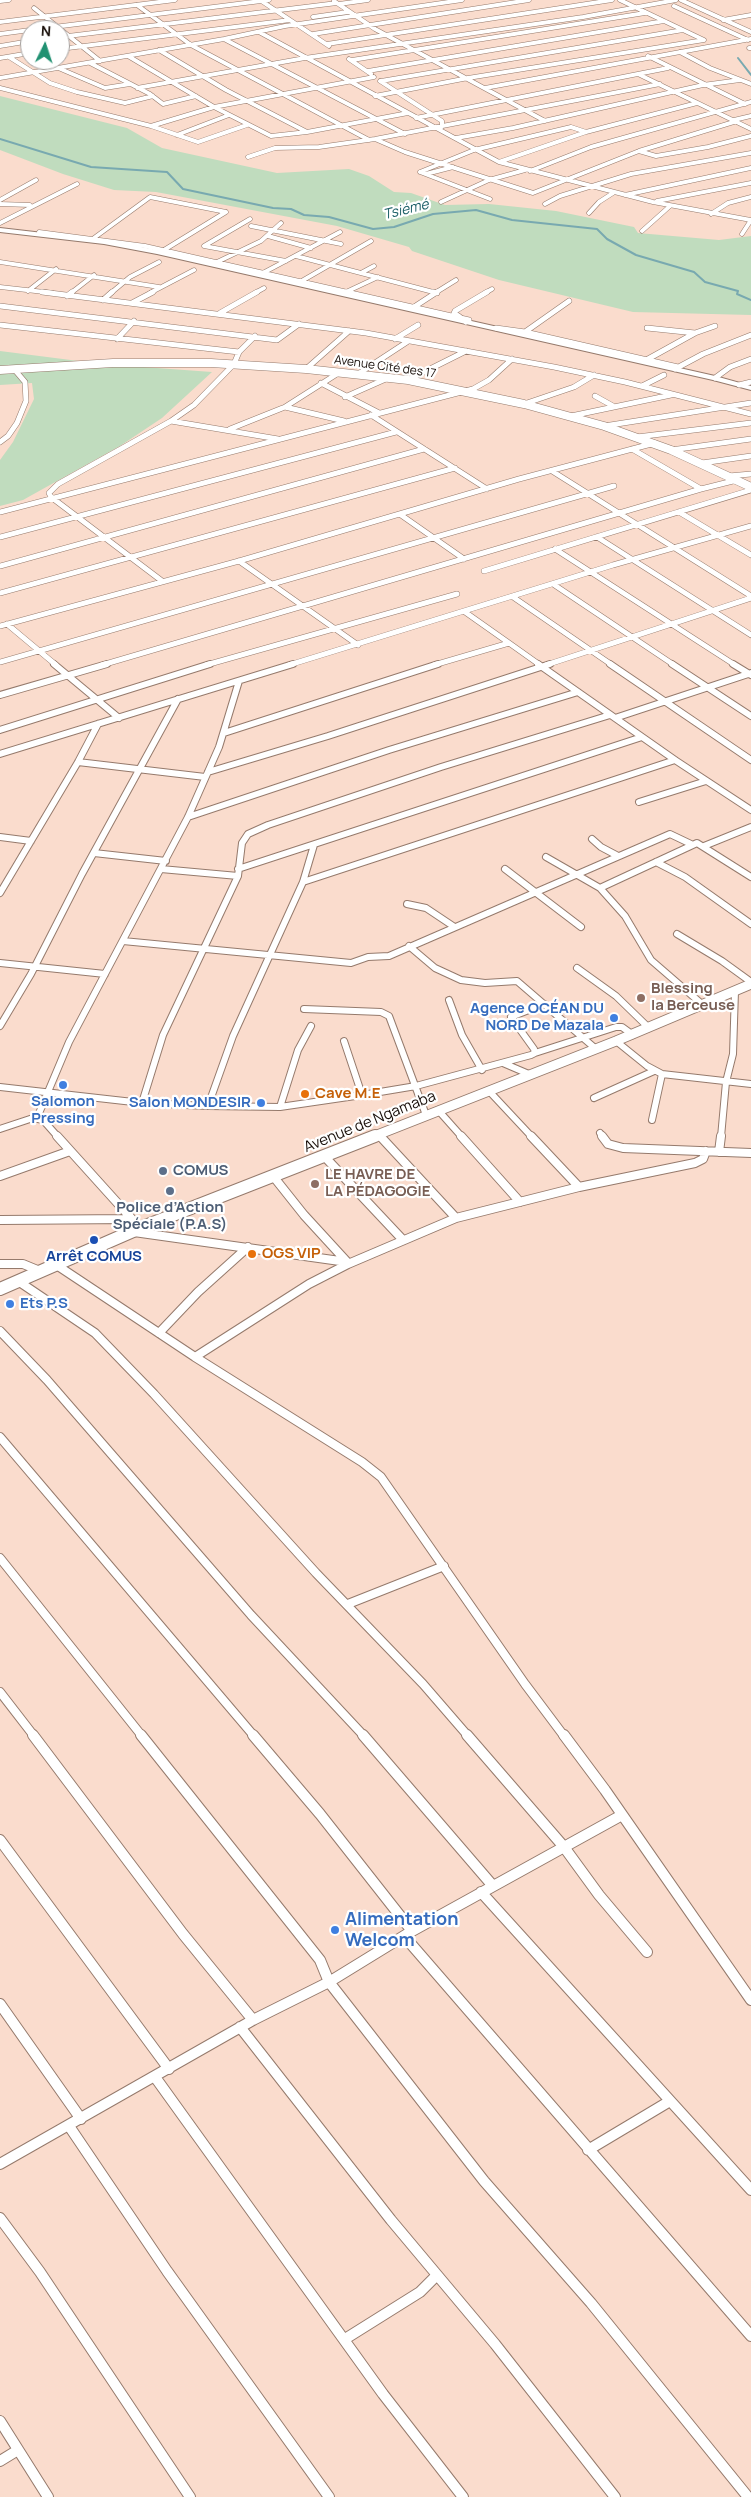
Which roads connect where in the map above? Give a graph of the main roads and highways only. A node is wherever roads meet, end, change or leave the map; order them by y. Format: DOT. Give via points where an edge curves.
graph roads {
  1 [pos="0,230"];
  2 [pos="751,388"];
  1 -- 2 [label="main road" via="104,242 214,263"];
}
